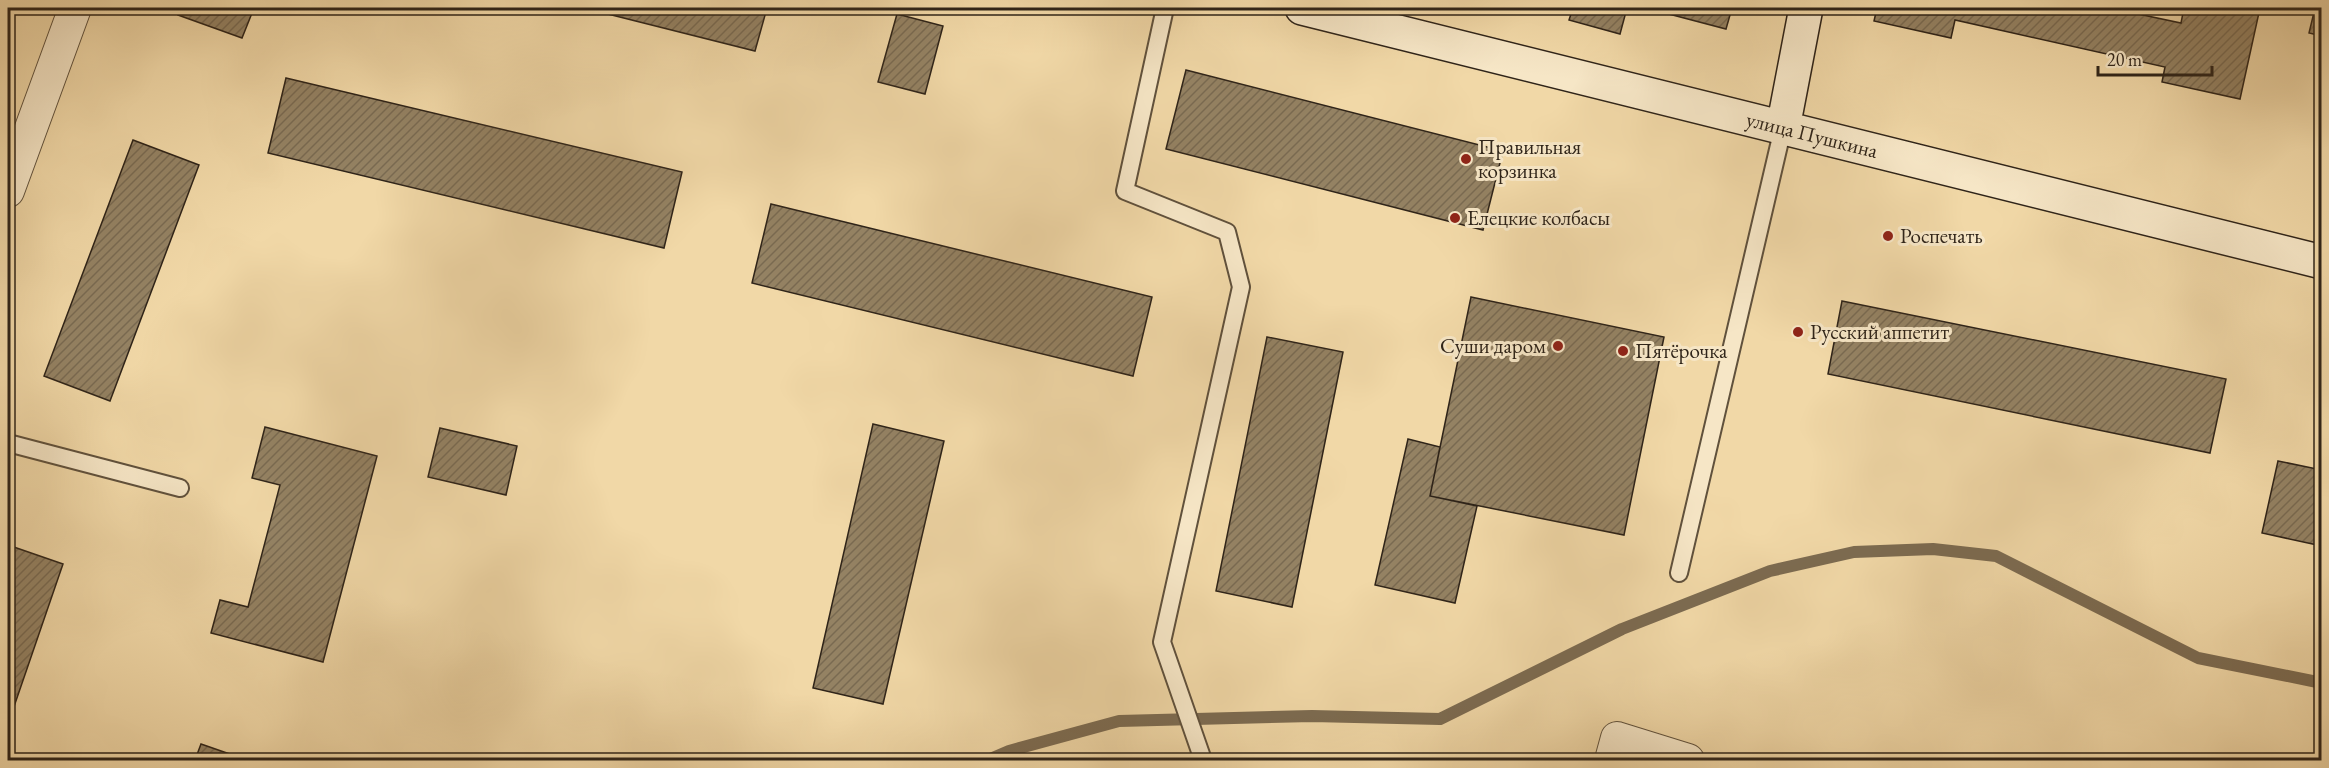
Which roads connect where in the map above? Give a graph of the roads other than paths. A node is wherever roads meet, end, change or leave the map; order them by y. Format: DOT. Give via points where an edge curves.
graph roads {
  1 [pos="75,8"];
  2 [pos="1165,8"];
  3 [pos="1302,8"];
  4 [pos="1806,8"];
  5 [pos="1783,128"];
  6 [pos="8,191"];
  7 [pos="2322,262"];
  8 [pos="8,443"];
  9 [pos="180,488"];
  10 [pos="1679,573"];
  11 [pos="1203,760"];
  12 [pos="1611,760"];
  13 [pos="1688,760"];
  1 -- 6 [label="street"];
  2 -- 11 [label="lane" via="1125,191 1227,232 1241,287 1162,642"];
  3 -- 5 [label="street, улица Пушкина"];
  4 -- 5 [label="street"];
  5 -- 7 [label="street, улица Пушкина"];
  5 -- 10 [label="lane"];
  8 -- 9 [label="lane"];
  12 -- 13 [label="street" via="1617,738"];
}
